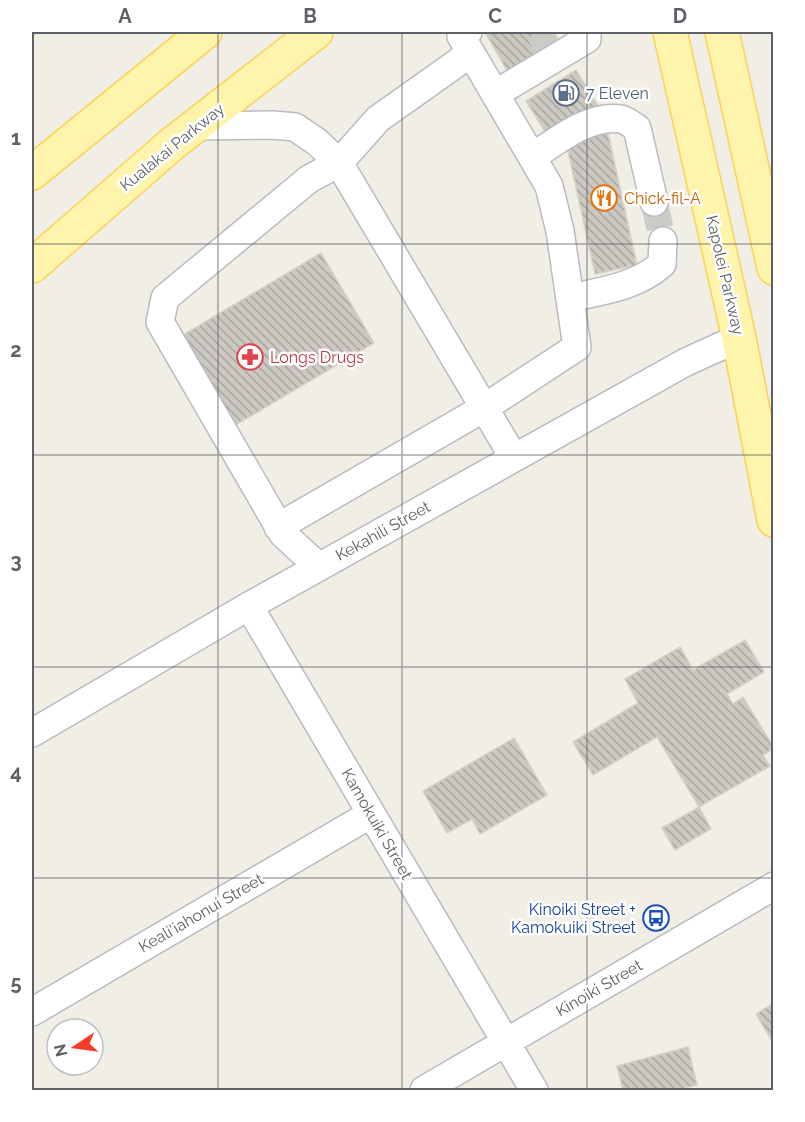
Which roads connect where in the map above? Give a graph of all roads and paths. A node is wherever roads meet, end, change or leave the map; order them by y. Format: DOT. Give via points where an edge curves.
graph roads {
  1 [pos="205,32"];
  2 [pos="316,32"];
  3 [pos="587,32"];
  4 [pos="670,32"];
  5 [pos="722,32"];
  6 [pos="469,42"];
  7 [pos="495,94"];
  8 [pos="195,126"];
  9 [pos="532,157"];
  10 [pos="339,163"];
  11 [pos="32,173"];
  12 [pos="654,202"];
  13 [pos="663,241"];
  14 [pos="32,266"];
  15 [pos="774,268"];
  16 [pos="570,298"];
  17 [pos="739,338"];
  18 [pos="484,408"];
  19 [pos="514,458"];
  20 [pos="774,520"];
  21 [pos="278,526"];
  22 [pos="319,567"];
  23 [pos="249,606"];
  24 [pos="32,733"];
  25 [pos="371,814"];
  26 [pos="774,886"];
  27 [pos="32,1012"];
  28 [pos="505,1043"];
  29 [pos="424,1090"];
  30 [pos="534,1090"];
  1 -- 11 [label="main road"];
  2 -- 8 [label="main road, Kualakai Parkway"];
  3 -- 7 [label="street" via="587,39 551,53"];
  4 -- 17 [label="main road, Kapolei Parkway"];
  5 -- 15 [label="main road"];
  6 -- 7 [label="street"];
  6 -- 10 [label="street" via="378,119"];
  7 -- 9 [label="street"];
  8 -- 10 [label="street" via="295,127"];
  8 -- 14 [label="main road, Kualakai Parkway"];
  9 -- 12 [label="street" via="580,127 622,119 637,128"];
  9 -- 16 [label="street" via="549,186"];
  10 -- 18 [label="street"];
  10 -- 21 [label="street" via="309,179 165,298 160,322"];
  13 -- 16 [label="street" via="662,264 649,276"];
  16 -- 18 [label="street" via="576,348"];
  17 -- 19 [label="street, Kekahili Street" via="686,362"];
  17 -- 20 [label="main road, Kapolei Parkway"];
  18 -- 19 [label="street"];
  18 -- 21 [label="street"];
  19 -- 22 [label="street, Kekahili Street"];
  21 -- 22 [label="street"];
  22 -- 23 [label="street, Kekahili Street"];
  23 -- 24 [label="street, Kekahili Street"];
  23 -- 25 [label="street, Kamokuiki Street"];
  25 -- 27 [label="street, Keali'iahonui Street"];
  25 -- 28 [label="street, Kamokuiki Street"];
  26 -- 28 [label="street, Kinoiki Street"];
  28 -- 29 [label="street, Kinoiki Street"];
  28 -- 30 [label="street, Kamokuiki Street"];
}
